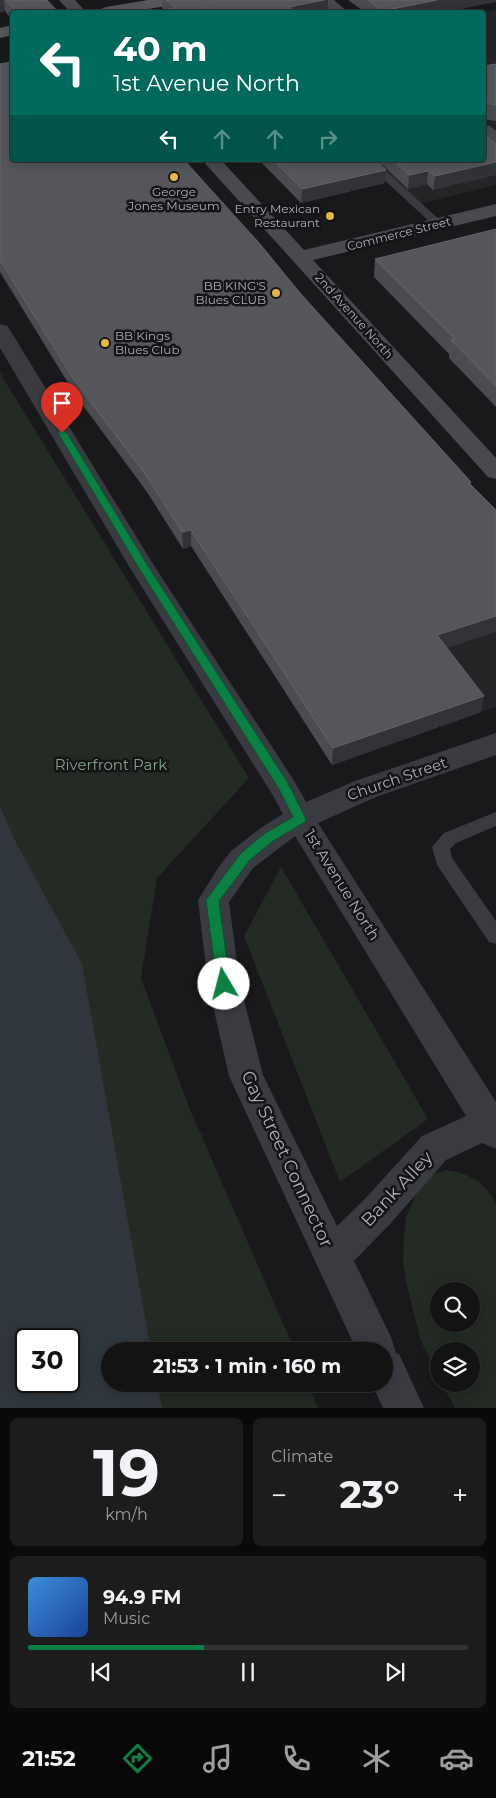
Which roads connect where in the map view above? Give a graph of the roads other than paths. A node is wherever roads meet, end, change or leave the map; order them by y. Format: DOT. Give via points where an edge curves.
graph roads {
  1 [pos="67,0"];
  2 [pos="174,0"];
  3 [pos="324,0"];
  4 [pos="131,4"];
  5 [pos="76,10"];
  6 [pos="112,10"];
  7 [pos="337,10"];
  8 [pos="486,132"];
  9 [pos="496,140"];
  10 [pos="214,162"];
  11 [pos="370,162"];
  12 [pos="496,210"];
  13 [pos="438,224"];
  14 [pos="301,257"];
  15 [pos="0,330"];
  16 [pos="496,472"];
  17 [pos="496,744"];
  18 [pos="300,819"];
  19 [pos="496,819"];
  20 [pos="496,936"];
  21 [pos="494,1124"];
  22 [pos="332,1257"];
  23 [pos="373,1342"];
  24 [pos="393,1385"];
  25 [pos="404,1408"];
  1 -- 5 [label="street"];
  2 -- 4 [label="main road"];
  3 -- 7 [label="street"];
  4 -- 6 [label="main road"];
  8 -- 9 [label="street"];
  10 -- 14 [label="street, 2nd Avenue North"];
  11 -- 13 [label="lane"];
  12 -- 13 [label="street, Commerce Street"];
  13 -- 14 [label="street, Commerce Street"];
  14 -- 16 [label="street, 2nd Avenue North"];
  15 -- 18 [label="street, 1st Avenue North"];
  17 -- 18 [label="street, Church Street" via="336,800"];
  18 -- 21 [label="street, 1st Avenue North"];
  18 -- 22 [label="street, Gay Street Connector" via="245,856 213,900 224,984 246,1076"];
  19 -- 20 [label="lane" via="450,838 441,847 443,860"];
  21 -- 22 [label="street, Bank Alley" via="434,1148"];
  22 -- 23 [label="street, Gay Street Connector"];
  24 -- 25 [label="street"];
}
